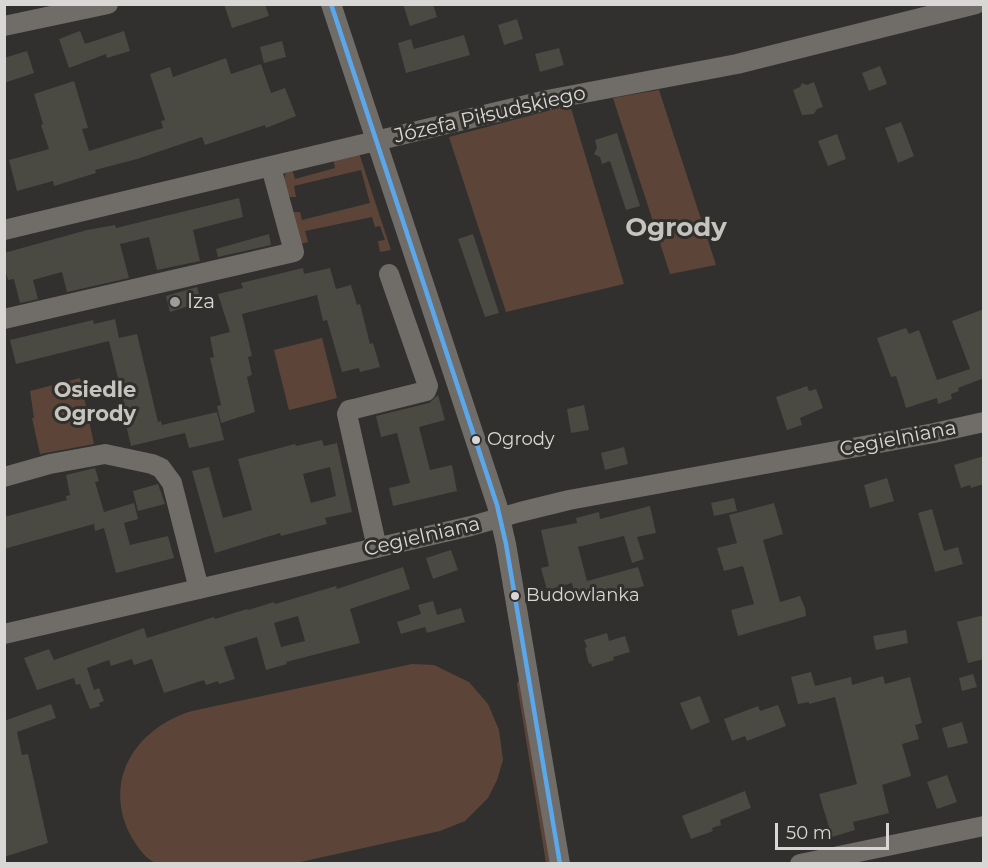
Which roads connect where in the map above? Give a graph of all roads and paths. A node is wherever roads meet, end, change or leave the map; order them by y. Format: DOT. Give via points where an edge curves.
graph roads {
  1 [pos="108,4"];
  2 [pos="331,4"];
  3 [pos="976,4"];
  4 [pos="4,26"];
  5 [pos="378,141"];
  6 [pos="271,167"];
  7 [pos="4,230"];
  8 [pos="389,274"];
  9 [pos="4,319"];
  10 [pos="984,422"];
  11 [pos="4,477"];
  12 [pos="500,518"];
  13 [pos="377,548"];
  14 [pos="199,589"];
  15 [pos="4,634"];
  16 [pos="984,826"];
  17 [pos="560,864"];
  18 [pos="800,864"];
  1 -- 4 [label="street"];
  2 -- 5 [label="street"];
  3 -- 5 [label="street, Józefa Piłsudskiego" via="737,64 586,92"];
  5 -- 6 [label="street, Józefa Piłsudskiego"];
  5 -- 12 [label="street"];
  6 -- 7 [label="street, Józefa Piłsudskiego"];
  6 -- 9 [label="street" via="294,252"];
  8 -- 13 [label="street" via="428,386 426,391 349,410 347,414"];
  10 -- 12 [label="street, Cegielniana" via="569,500"];
  11 -- 14 [label="street" via="105,454 161,468 172,483"];
  12 -- 13 [label="street, Cegielniana"];
  12 -- 17 [label="street"];
  13 -- 14 [label="street, Cegielniana"];
  14 -- 15 [label="street, Cegielniana"];
  16 -- 18 [label="street"];
}
